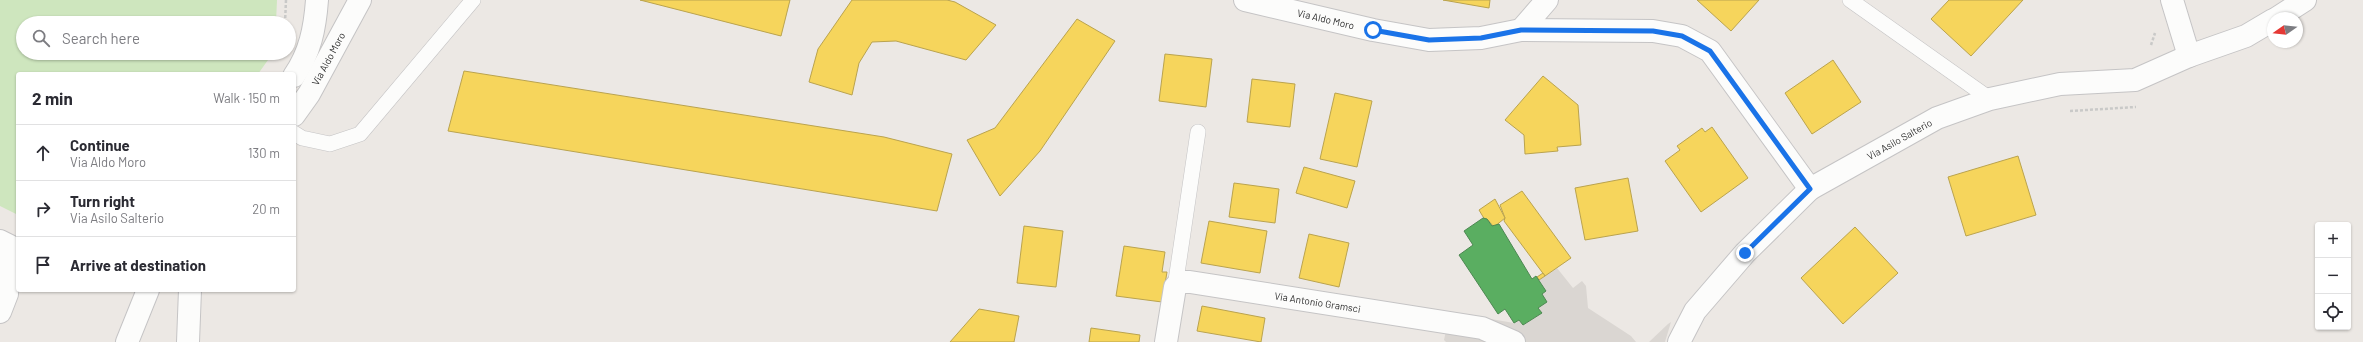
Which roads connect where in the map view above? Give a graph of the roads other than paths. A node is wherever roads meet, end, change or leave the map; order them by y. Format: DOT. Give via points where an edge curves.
graph roads {
  1 [pos="317,0"];
  2 [pos="360,0"];
  3 [pos="473,0"];
  4 [pos="1245,0"];
  5 [pos="1548,0"];
  6 [pos="1850,0"];
  7 [pos="2172,0"];
  8 [pos="2305,0"];
  9 [pos="2286,12"];
  10 [pos="2267,24"];
  11 [pos="1521,30"];
  12 [pos="2190,56"];
  13 [pos="296,73"];
  14 [pos="1990,99"];
  15 [pos="296,112"];
  16 [pos="1198,132"];
  17 [pos="296,134"];
  18 [pos="1810,189"];
  19 [pos="0,241"];
  20 [pos="1175,287"];
  21 [pos="147,292"];
  22 [pos="190,292"];
  23 [pos="0,312"];
  24 [pos="126,342"];
  25 [pos="188,342"];
  26 [pos="1166,342"];
  27 [pos="1514,342"];
  28 [pos="1679,342"];
  1 -- 13 [label="street, Via Aldo Moro" via="313,36 308,53"];
  2 -- 15 [label="street, Via Aldo Moro" via="309,94"];
  3 -- 17 [label="lane" via="360,134 330,144"];
  4 -- 11 [label="street, Via Aldo Moro" via="1373,30 1429,40 1481,38"];
  5 -- 11 [label="street"];
  6 -- 14 [label="lane"];
  7 -- 12 [label="street"];
  8 -- 9 [label="street"];
  10 -- 12 [label="street, Via Asilo Salterio" via="2246,36"];
  11 -- 18 [label="street, Via Aldo Moro" via="1653,31 1682,36 1710,51"];
  12 -- 14 [label="street, Via Asilo Salterio" via="2135,80 2060,84"];
  14 -- 18 [label="street, Via Asilo Salterio" via="1937,118"];
  16 -- 20 [label="lane"];
  18 -- 28 [label="street, Via Asilo Salterio" via="1745,253 1695,311"];
  19 -- 23 [label="street" via="10,246 7,294"];
  20 -- 26 [label="street"];
  20 -- 27 [label="street, Via Antonio Gramsci" via="1180,282 1190,282 1482,328"];
  21 -- 24 [label="street"];
  22 -- 25 [label="street"];
}
